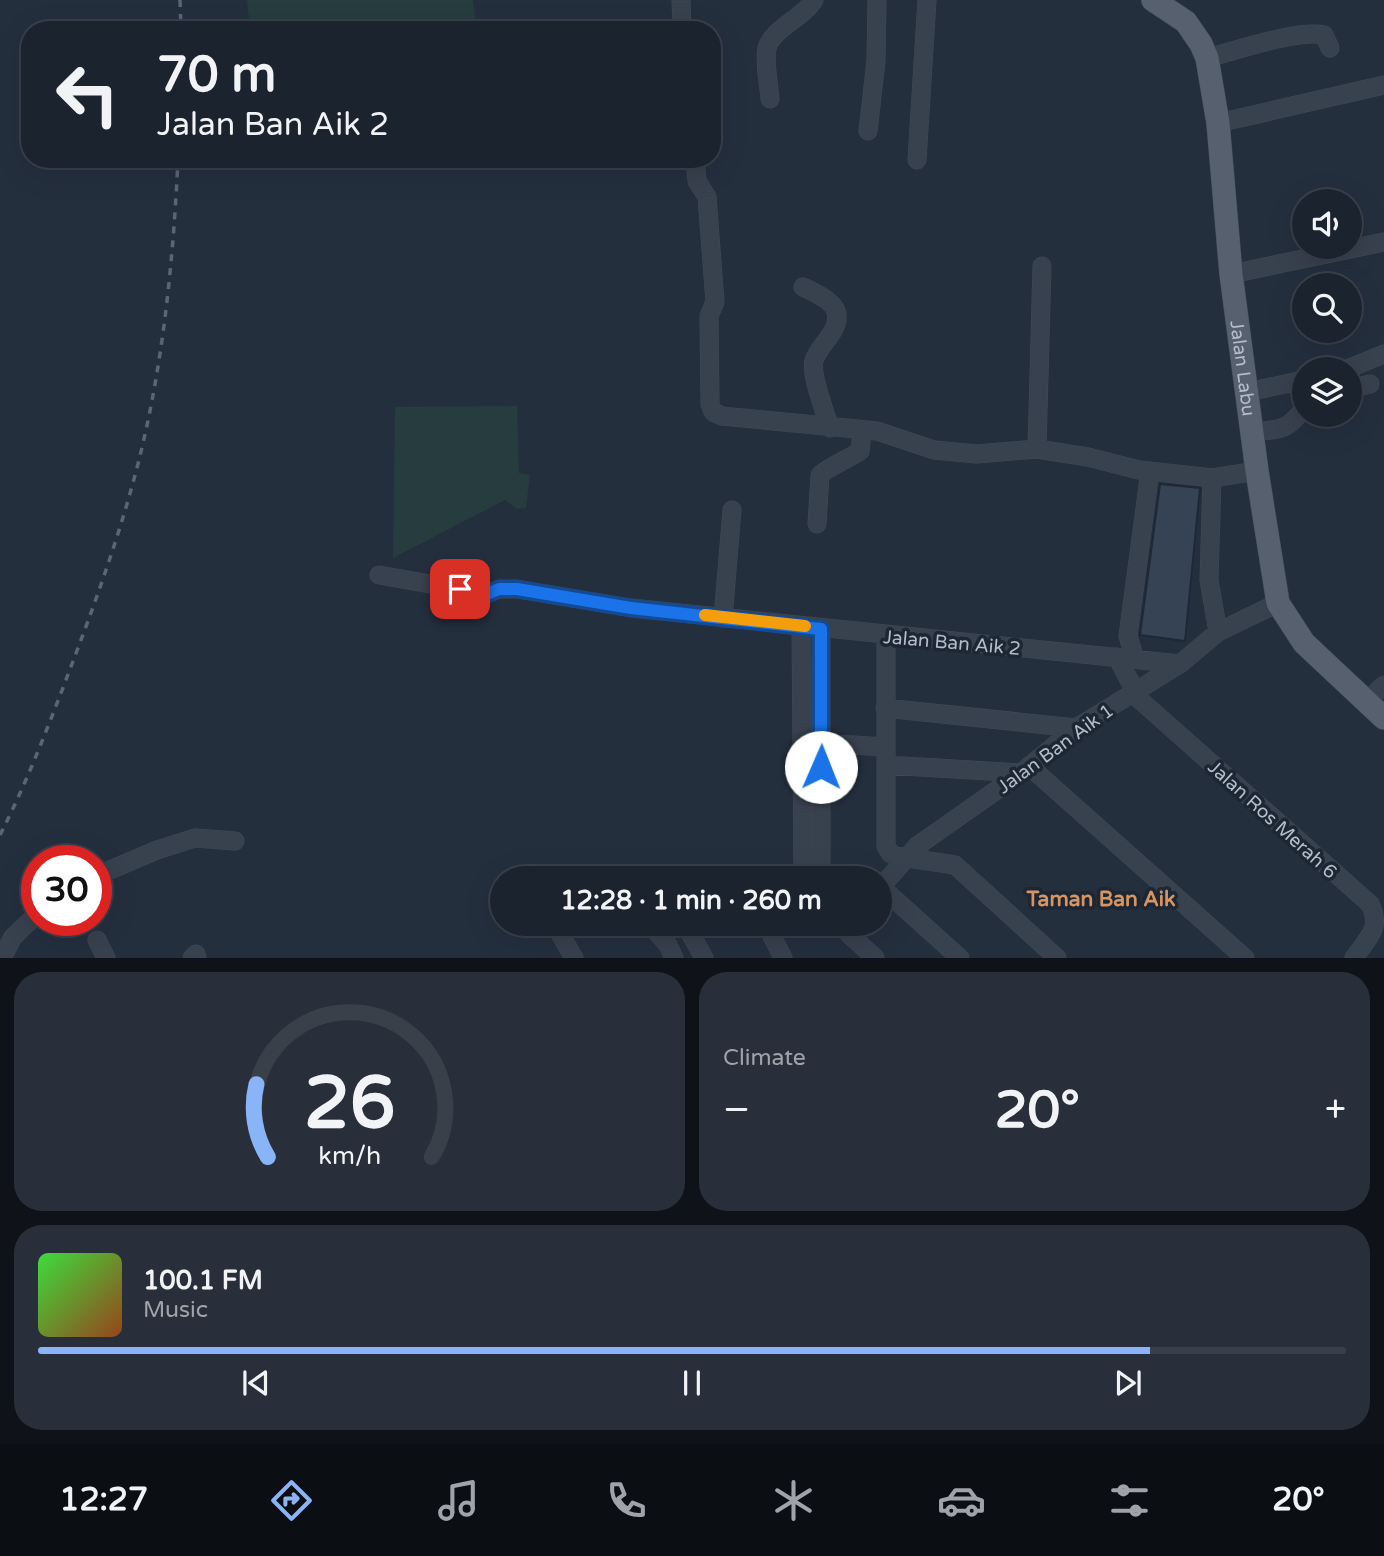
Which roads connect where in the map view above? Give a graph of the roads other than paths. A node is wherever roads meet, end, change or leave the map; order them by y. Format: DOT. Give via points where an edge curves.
graph roads {
  1 [pos="681,0"];
  2 [pos="814,0"];
  3 [pos="877,0"];
  4 [pos="927,0"];
  5 [pos="1153,0"];
  6 [pos="682,21"];
  7 [pos="1331,48"];
  8 [pos="1207,58"];
  9 [pos="1384,85"];
  10 [pos="770,99"];
  11 [pos="1218,123"];
  12 [pos="868,131"];
  13 [pos="917,160"];
  14 [pos="696,168"];
  15 [pos="1384,242"];
  16 [pos="1042,266"];
  17 [pos="1231,274"];
  18 [pos="803,287"];
  19 [pos="1384,354"];
  20 [pos="1362,363"];
  21 [pos="1292,383"];
  22 [pos="1370,384"];
  23 [pos="1362,386"];
  24 [pos="1247,392"];
  25 [pos="1292,424"];
  26 [pos="830,428"];
  27 [pos="862,430"];
  28 [pos="1252,432"];
  29 [pos="1037,449"];
  30 [pos="1150,471"];
  31 [pos="1257,471"];
  32 [pos="1212,478"];
  33 [pos="732,510"];
  34 [pos="817,524"];
  35 [pos="379,575"];
  36 [pos="1278,603"];
  37 [pos="723,618"];
  38 [pos="801,626"];
  39 [pos="821,629"];
  40 [pos="1219,632"];
  41 [pos="886,636"];
  42 [pos="1126,658"];
  43 [pos="1180,664"];
  44 [pos="1384,685"];
  45 [pos="1133,692"];
  46 [pos="1366,702"];
  47 [pos="886,708"];
  48 [pos="1384,718"];
  49 [pos="1076,728"];
  50 [pos="822,743"];
  51 [pos="885,747"];
  52 [pos="886,765"];
  53 [pos="1025,770"];
  54 [pos="236,841"];
  55 [pos="907,859"];
  56 [pos="803,866"];
  57 [pos="821,866"];
  58 [pos="112,869"];
  59 [pos="892,876"];
  60 [pos="892,898"];
  61 [pos="21,929"];
  62 [pos="561,936"];
  63 [pos="659,936"];
  64 [pos="690,936"];
  65 [pos="772,936"];
  66 [pos="851,936"];
  67 [pos="97,940"];
  68 [pos="671,951"];
  69 [pos="2,957"];
  70 [pos="106,957"];
  71 [pos="573,957"];
  72 [pos="704,957"];
  73 [pos="783,957"];
  74 [pos="875,957"];
  75 [pos="960,957"];
  76 [pos="1057,957"];
  77 [pos="1245,957"];
  78 [pos="1354,957"];
  1 -- 6 [label="street"];
  2 -- 10 [label="street" via="806,12 771,39 767,49"];
  3 -- 12 [label="street"];
  4 -- 13 [label="street"];
  5 -- 8 [label="main road, Jalan Labu" via="1185,22"];
  7 -- 8 [label="street" via="1324,35 1313,34"];
  8 -- 11 [label="main road, Jalan Labu"];
  9 -- 11 [label="street"];
  11 -- 17 [label="main road, Jalan Labu"];
  14 -- 26 [label="street" via="697,181 707,197 715,302 709,316 713,412"];
  15 -- 17 [label="street"];
  16 -- 29 [label="street"];
  17 -- 24 [label="main road, Jalan Labu"];
  18 -- 26 [label="street" via="835,307 834,331 814,360"];
  19 -- 20 [label="street"];
  21 -- 24 [label="street"];
  22 -- 23 [label="street"];
  24 -- 28 [label="main road, Jalan Labu"];
  25 -- 28 [label="street"];
  26 -- 27 [label="street"];
  27 -- 29 [label="street" via="934,450 977,454"];
  27 -- 34 [label="street" via="860,451 820,475"];
  28 -- 31 [label="main road, Jalan Labu"];
  29 -- 30 [label="street"];
  30 -- 32 [label="street"];
  30 -- 42 [label="street"];
  31 -- 32 [label="street"];
  31 -- 36 [label="main road, Jalan Labu"];
  32 -- 40 [label="street" via="1209,580"];
  33 -- 37 [label="street"];
  35 -- 37 [label="street, Jalan Ban Aik 2" via="487,594 517,589"];
  36 -- 40 [label="street, Jalan Ban Aik 1"];
  36 -- 46 [label="main road, Jalan Labu" via="1304,643"];
  37 -- 38 [label="street, Jalan Ban Aik 2"];
  38 -- 39 [label="street, Jalan Ban Aik 2"];
  38 -- 56 [label="street"];
  39 -- 41 [label="street, Jalan Ban Aik 2"];
  39 -- 50 [label="street"];
  40 -- 43 [label="street, Jalan Ban Aik 1"];
  41 -- 42 [label="street, Jalan Ban Aik 2"];
  41 -- 47 [label="street"];
  42 -- 43 [label="street, Jalan Ban Aik 2"];
  42 -- 45 [label="street"];
  43 -- 45 [label="street, Jalan Ban Aik 1"];
  44 -- 46 [label="street"];
  45 -- 49 [label="street, Jalan Ban Aik 1"];
  45 -- 78 [label="street, Jalan Ros Merah 6" via="1370,904 1376,916 1374,929"];
  46 -- 48 [label="main road, Jalan Labu"];
  47 -- 49 [label="street"];
  47 -- 51 [label="street"];
  49 -- 53 [label="street, Jalan Ban Aik 1"];
  50 -- 51 [label="street"];
  50 -- 57 [label="street"];
  51 -- 52 [label="street"];
  52 -- 53 [label="street"];
  52 -- 55 [label="street" via="886,846 895,856"];
  53 -- 55 [label="street, Jalan Ban Aik 1" via="917,846"];
  53 -- 77 [label="street"];
  54 -- 58 [label="street" via="195,838"];
  55 -- 59 [label="street, Jalan Ban Aik 1"];
  55 -- 76 [label="street" via="954,865"];
  60 -- 75 [label="street"];
  61 -- 69 [label="street"];
  62 -- 71 [label="street"];
  63 -- 68 [label="street"];
  64 -- 72 [label="street"];
  65 -- 73 [label="street"];
  66 -- 74 [label="street"];
  67 -- 70 [label="street"];
}
